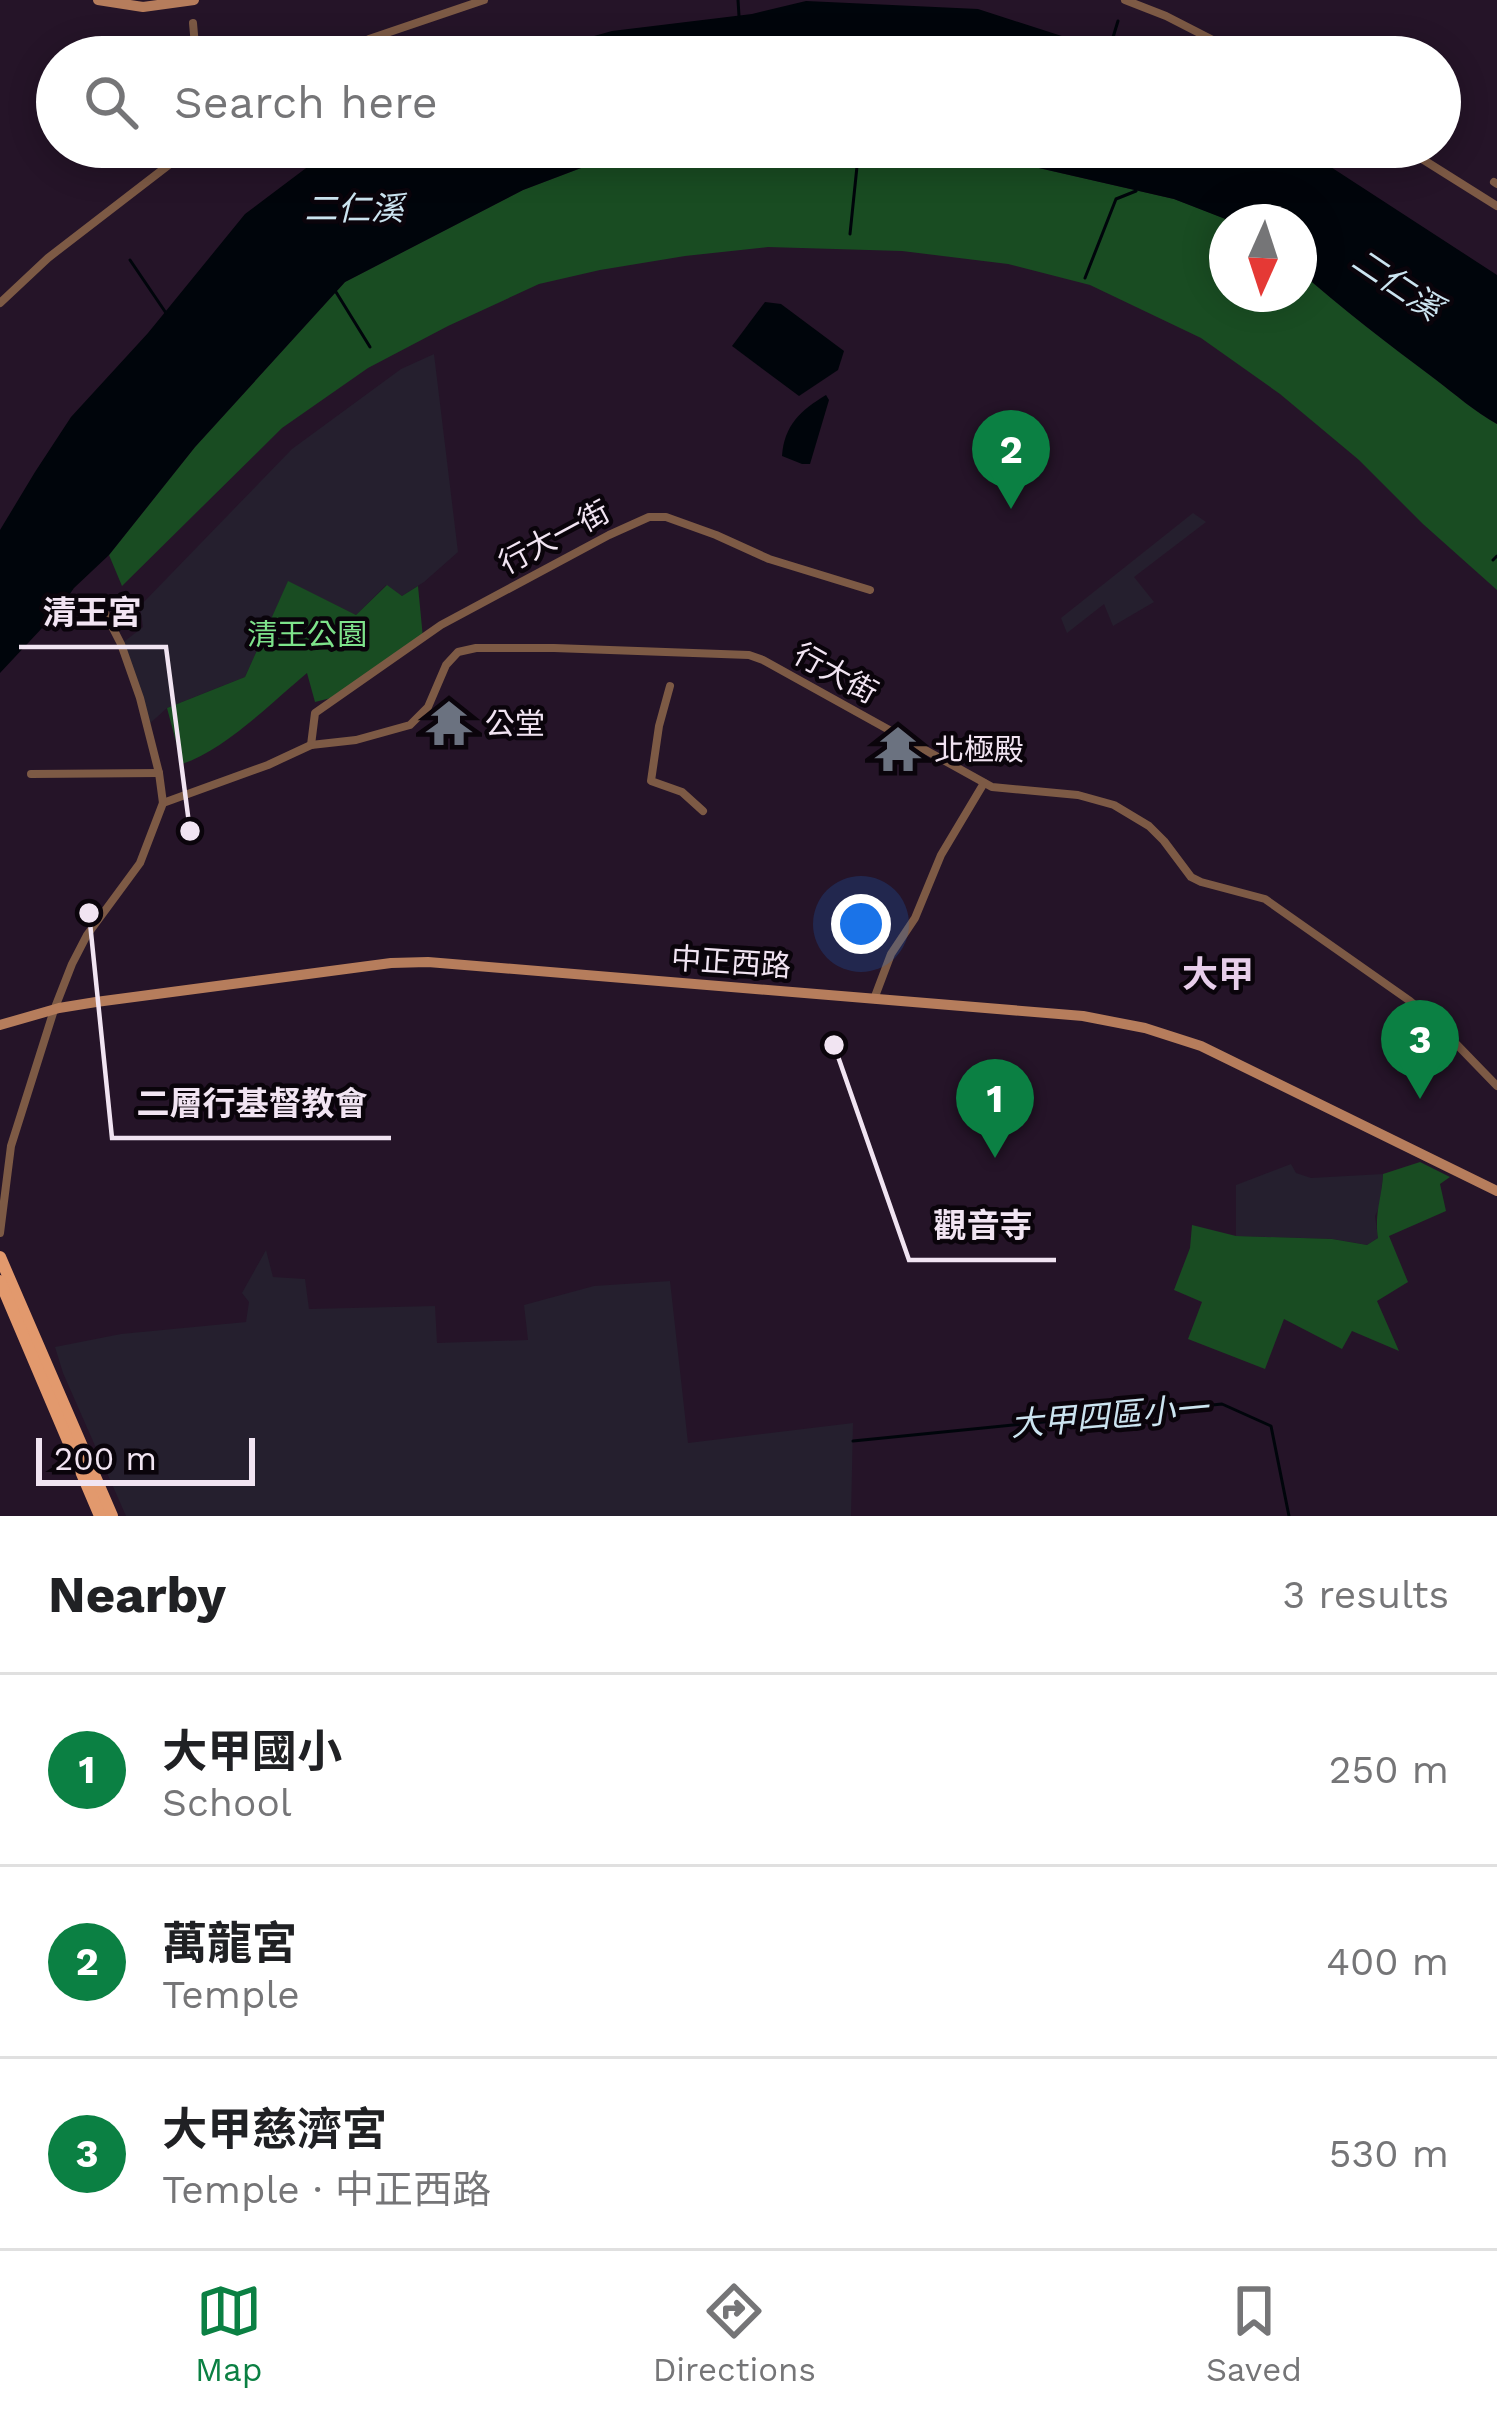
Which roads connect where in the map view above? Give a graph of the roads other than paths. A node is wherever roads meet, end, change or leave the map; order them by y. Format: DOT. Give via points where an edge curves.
graph roads {
  1 [pos="98,0"];
  2 [pos="194,0"];
  3 [pos="484,0"];
  4 [pos="1125,0"];
  5 [pos="193,23"];
  6 [pos="194,36"];
  7 [pos="378,36"];
  8 [pos="1205,36"];
  9 [pos="164,168"];
  10 [pos="1436,168"];
  11 [pos="1497,206"];
  12 [pos="0,303"];
  13 [pos="869,590"];
  14 [pos="104,610"];
  15 [pos="670,686"];
  16 [pos="311,745"];
  17 [pos="159,773"];
  18 [pos="31,774"];
  19 [pos="984,783"];
  20 [pos="163,803"];
  21 [pos="703,811"];
  22 [pos="874,999"];
  23 [pos="54,1010"];
  24 [pos="0,1025"];
  25 [pos="1497,1086"];
  26 [pos="1497,1191"];
  27 [pos="0,1233"];
  28 [pos="0,1257"];
  29 [pos="0,1281"];
  30 [pos="100,1516"];
  31 [pos="112,1516"];
  1 -- 2 [label="street" via="143,8"];
  3 -- 7 [label="street"];
  4 -- 8 [label="street"];
  5 -- 6 [label="street"];
  9 -- 12 [label="street"];
  10 -- 11 [label="street"];
  13 -- 16 [label="street, 行大一街" via="649,517 412,643 315,713"];
  14 -- 17 [label="street"];
  15 -- 21 [label="street" via="651,781"];
  16 -- 19 [label="street, 行大街" via="410,725 434,698 446,665 476,648 748,655"];
  16 -- 20 [label="street, 行大街"];
  17 -- 18 [label="street"];
  17 -- 20 [label="street"];
  19 -- 22 [label="street" via="940,855"];
  19 -- 25 [label="street, 行大街" via="1078,795 1130,814 1191,877 1264,899 1410,1001"];
  20 -- 23 [label="street" via="140,863 87,935"];
  22 -- 23 [label="street, 中正西路" via="407,962"];
  22 -- 26 [label="street, 中正西路" via="1083,1016 1163,1033"];
  23 -- 24 [label="street, 中正西路"];
  23 -- 27 [label="street" via="10,1146"];
  28 -- 31 [label="main road"];
  29 -- 30 [label="main road"];
}
